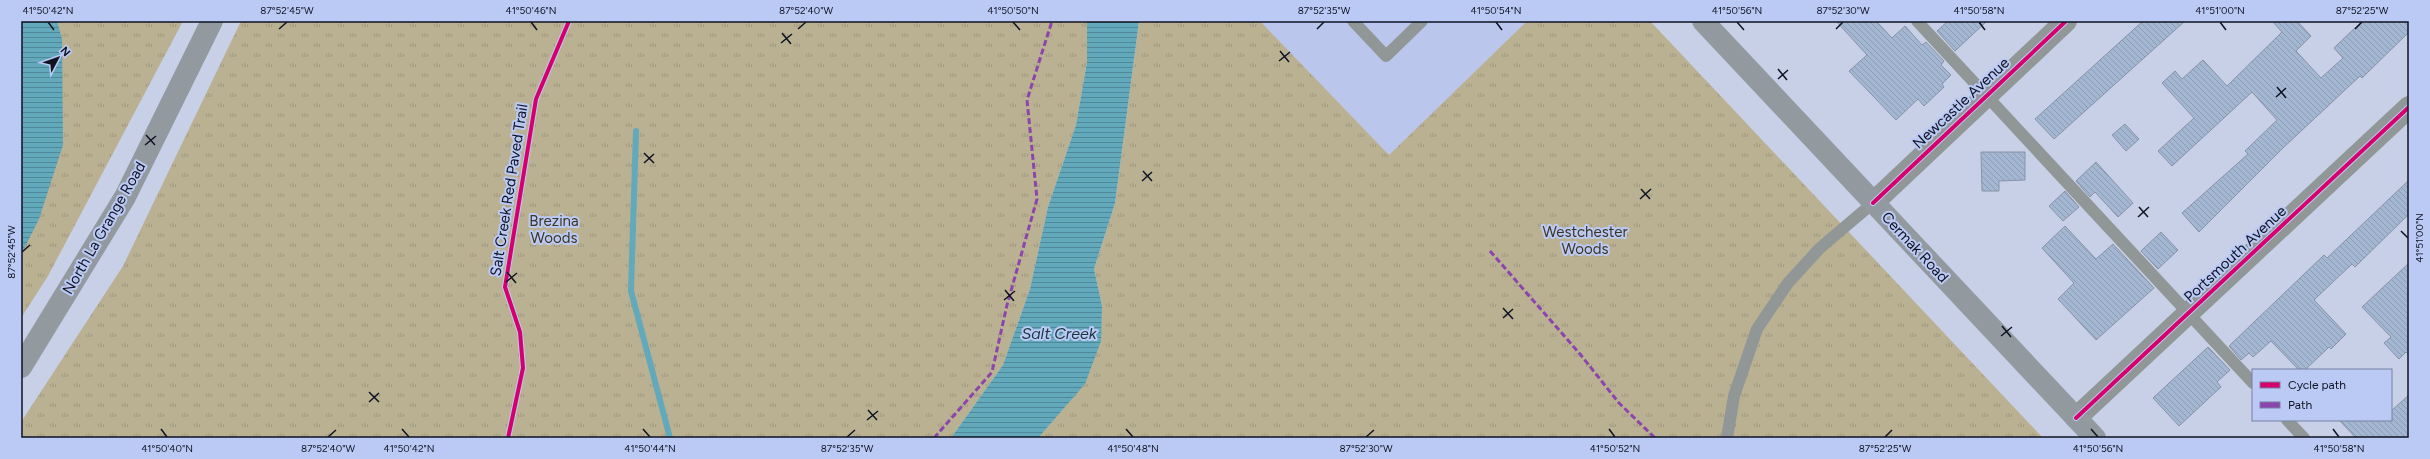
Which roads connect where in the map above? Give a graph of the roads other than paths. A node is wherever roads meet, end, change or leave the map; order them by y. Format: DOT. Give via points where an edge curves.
graph roads {
  1 [pos="212,21"];
  2 [pos="1353,21"];
  3 [pos="1422,21"];
  4 [pos="1703,21"];
  5 [pos="1917,21"];
  6 [pos="2066,21"];
  7 [pos="1987,96"];
  8 [pos="2409,107"];
  9 [pos="1873,203"];
  10 [pos="2188,314"];
  11 [pos="21,367"];
  12 [pos="2252,382"];
  13 [pos="2076,418"];
  14 [pos="2288,421"];
  15 [pos="1727,438"];
  16 [pos="2095,438"];
  17 [pos="2304,438"];
  1 -- 11 [label="main road, North La Grange Road" via="125,197"];
  2 -- 3 [label="lane" via="1386,56"];
  4 -- 9 [label="main road, Cermak Road"];
  5 -- 7 [label="lane"];
  6 -- 7 [label="street, Newcastle Avenue"];
  7 -- 9 [label="street, Newcastle Avenue"];
  7 -- 10 [label="lane"];
  8 -- 10 [label="street, Portsmouth Avenue"];
  9 -- 13 [label="main road, Cermak Road"];
  9 -- 15 [label="lane" via="1820,248 1788,283 1757,329 1734,396"];
  10 -- 12 [label="lane"];
  10 -- 13 [label="street, Portsmouth Avenue"];
  13 -- 16 [label="main road, Cermak Road"];
  14 -- 17 [label="lane"];
}
